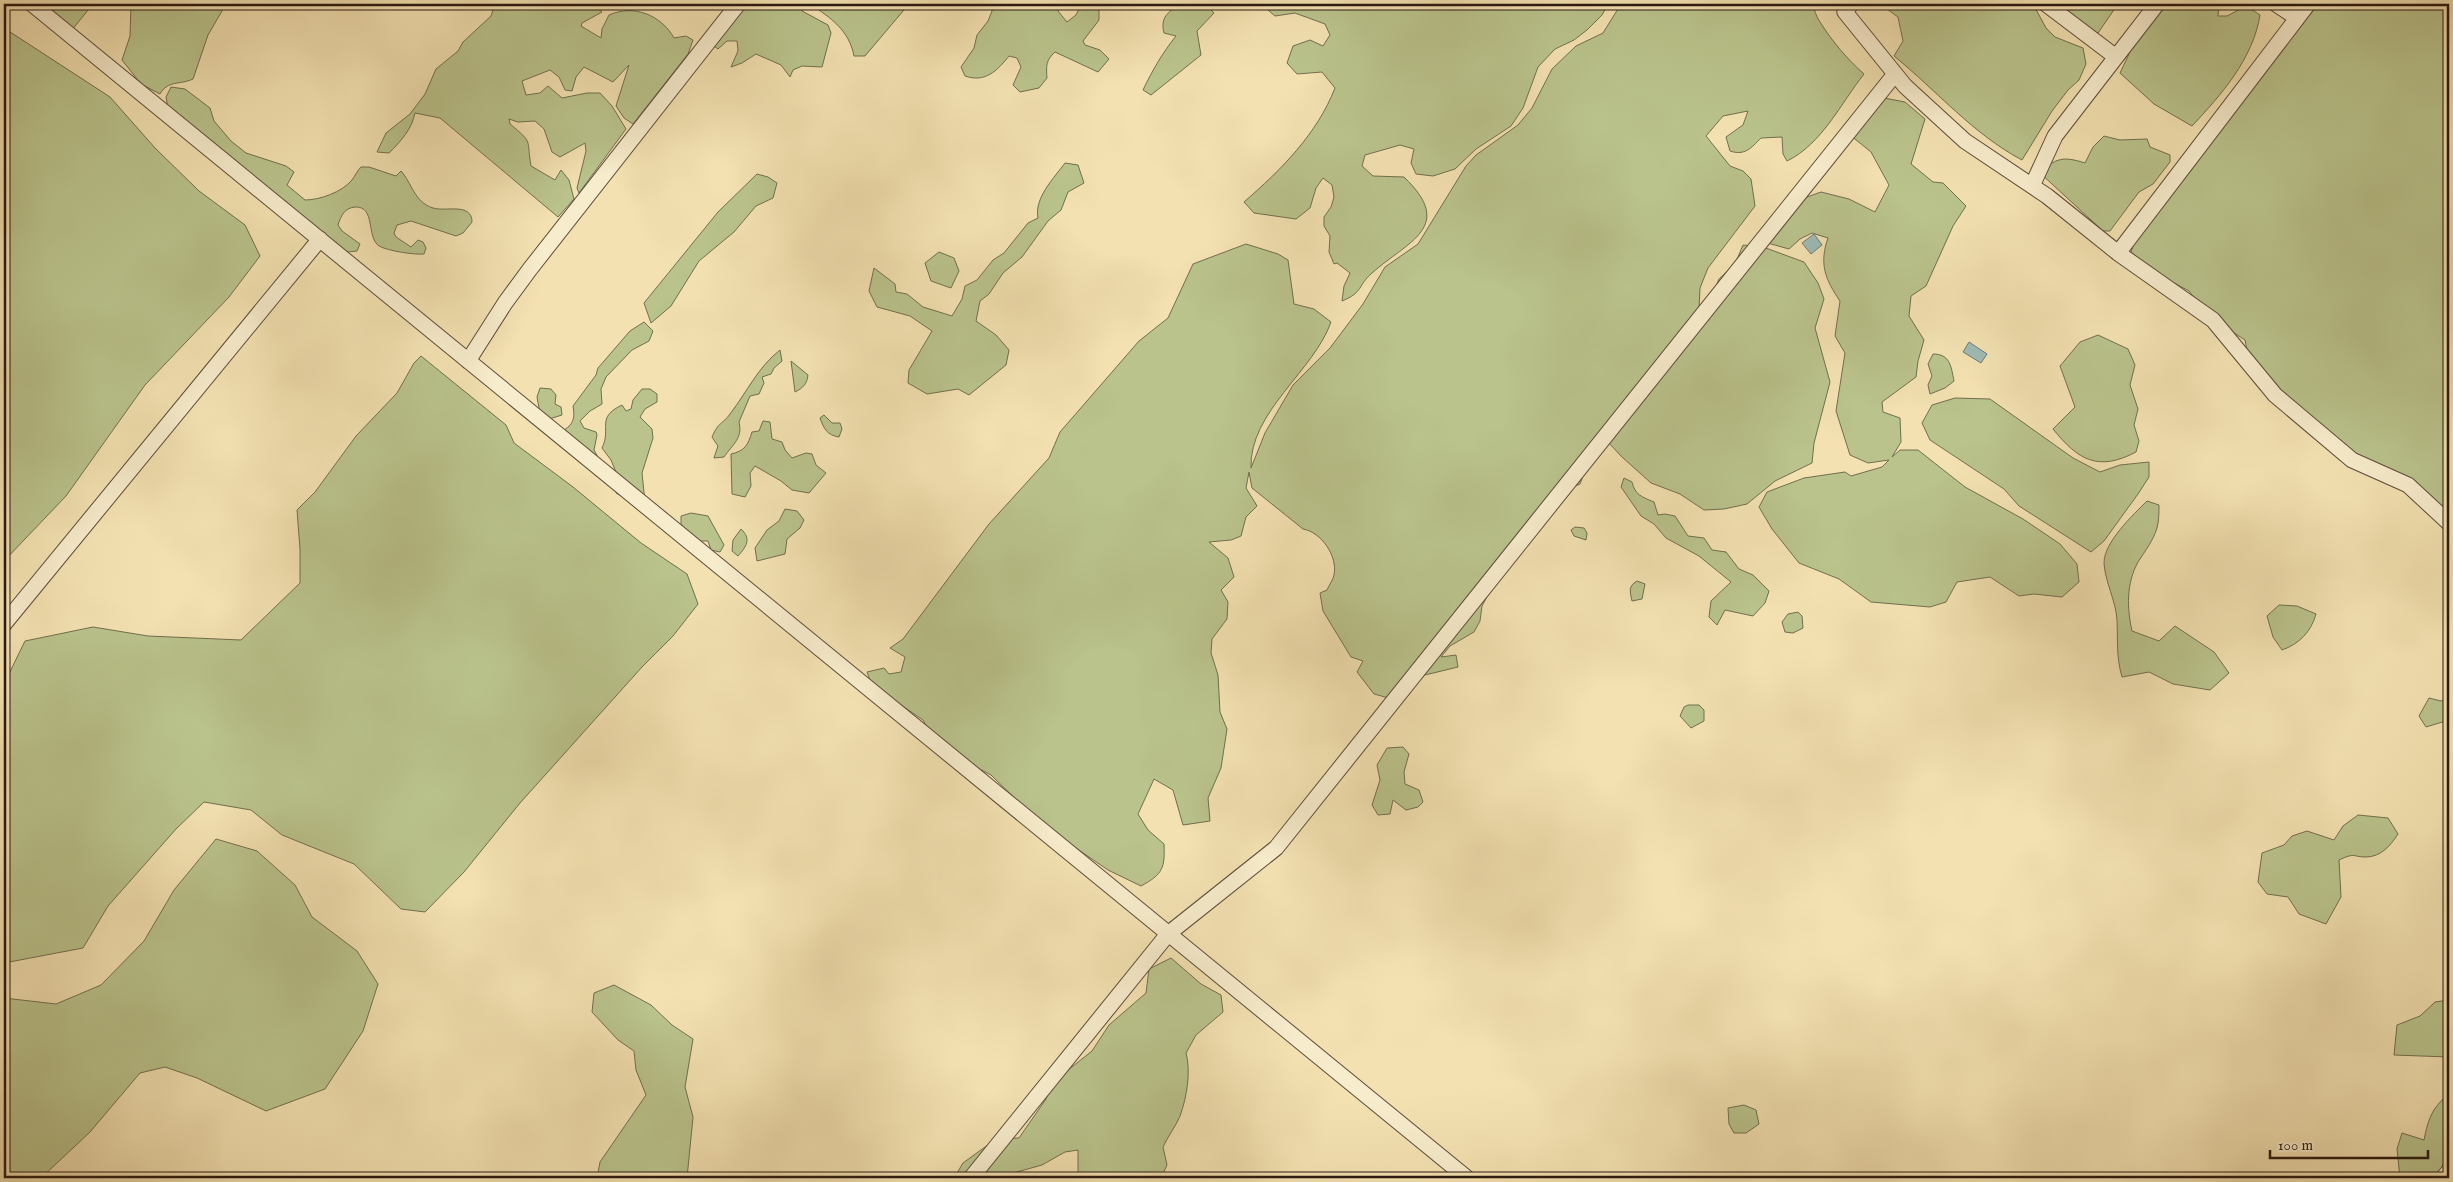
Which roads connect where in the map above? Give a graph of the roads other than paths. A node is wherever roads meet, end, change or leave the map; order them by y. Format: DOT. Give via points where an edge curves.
graph roads {
  1 [pos="32,4"];
  2 [pos="738,4"];
  3 [pos="2046,4"];
  4 [pos="2157,4"];
  5 [pos="2276,4"];
  6 [pos="2308,4"];
  7 [pos="1844,7"];
  8 [pos="2297,18"];
  9 [pos="2116,57"];
  10 [pos="1895,74"];
  11 [pos="2032,186"];
  12 [pos="320,239"];
  13 [pos="2118,253"];
  14 [pos="468,361"];
  15 [pos="2449,523"];
  16 [pos="4,624"];
  17 [pos="1168,934"];
  18 [pos="2449,1171"];
  19 [pos="971,1178"];
  20 [pos="1467,1178"];
  21 [pos="2443,1178"];
  1 -- 12 [label="street"];
  2 -- 14 [label="street" via="530,269"];
  3 -- 9 [label="street"];
  4 -- 9 [label="street"];
  5 -- 8 [label="street"];
  6 -- 8 [label="street"];
  7 -- 10 [label="street"];
  8 -- 13 [label="street"];
  9 -- 11 [label="street" via="2056,136"];
  10 -- 11 [label="street" via="1964,141"];
  10 -- 17 [label="street" via="1276,848"];
  11 -- 13 [label="street"];
  12 -- 14 [label="street"];
  12 -- 16 [label="street"];
  13 -- 15 [label="street" via="2213,320 2275,395 2352,460 2408,484"];
  14 -- 17 [label="street"];
  17 -- 19 [label="street"];
  17 -- 20 [label="street"];
  18 -- 21 [label="street"];
}
